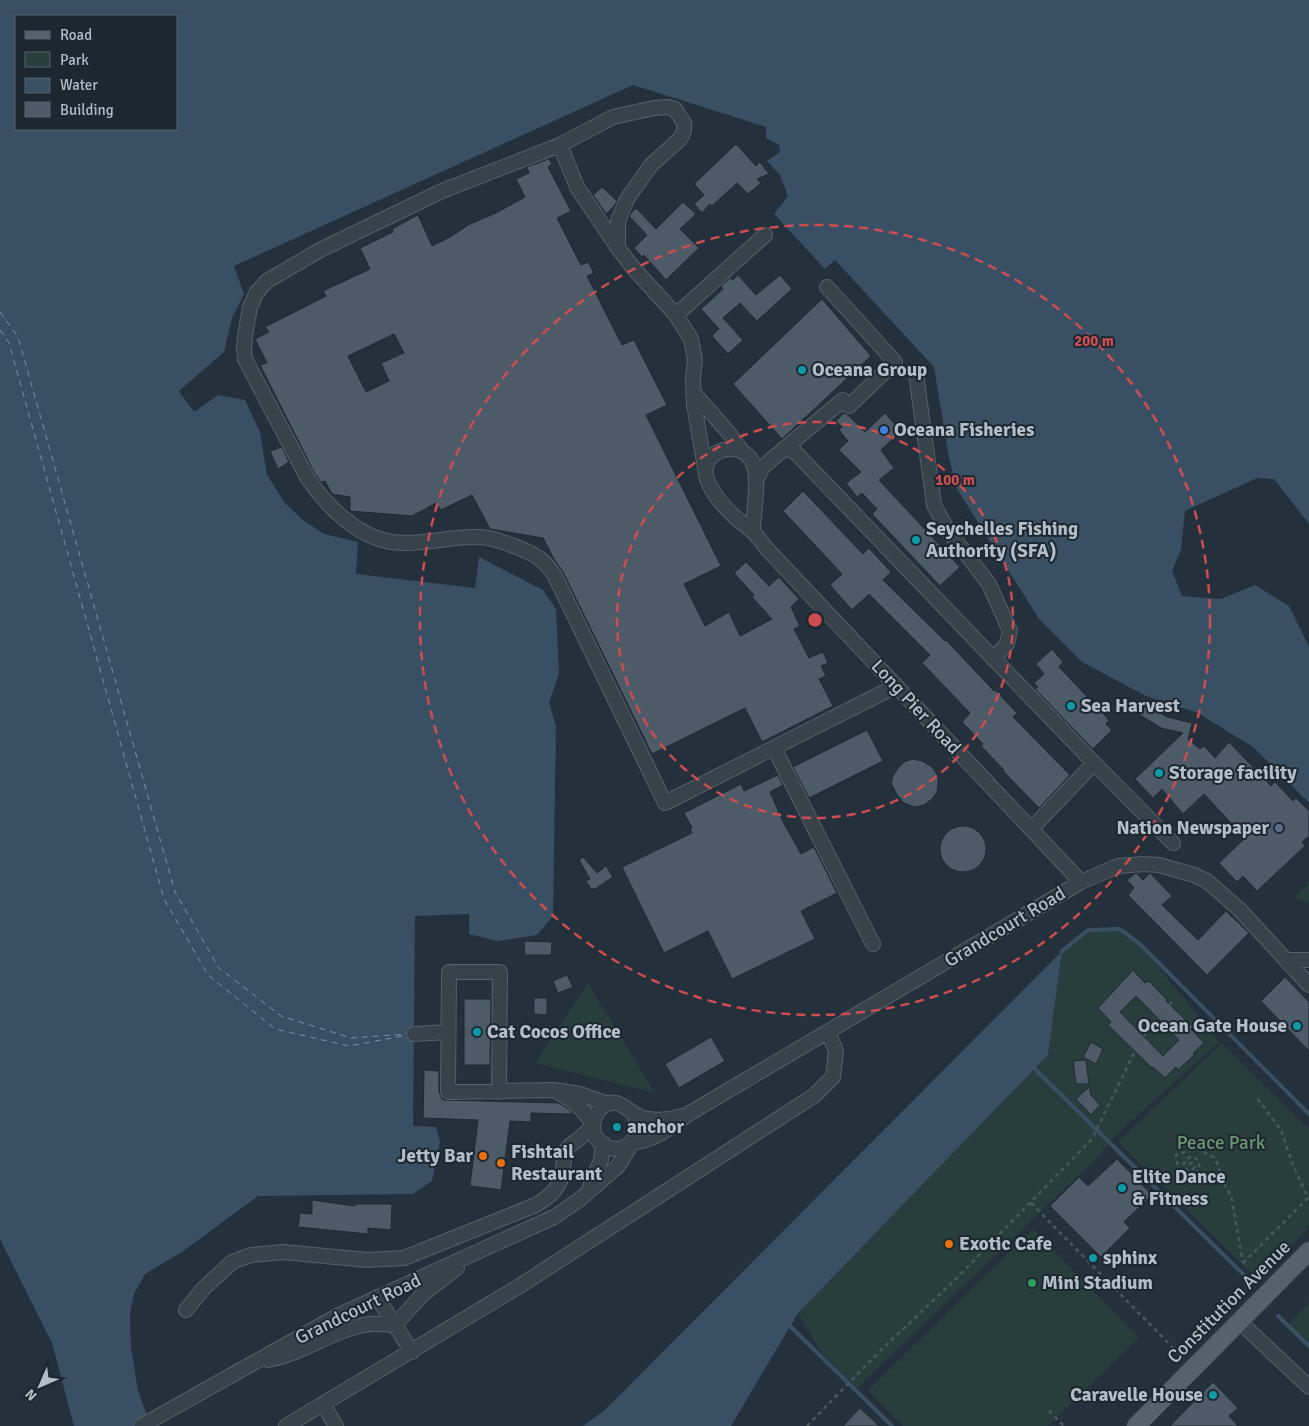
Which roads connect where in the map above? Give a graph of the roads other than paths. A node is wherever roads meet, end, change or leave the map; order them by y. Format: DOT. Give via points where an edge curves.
graph roads {
  1 [pos="560,145"];
  2 [pos="765,235"];
  3 [pos="618,248"];
  4 [pos="827,287"];
  5 [pos="676,315"];
  6 [pos="916,374"];
  7 [pos="693,392"];
  8 [pos="785,448"];
  9 [pos="742,451"];
  10 [pos="705,468"];
  11 [pos="756,480"];
  12 [pos="753,531"];
  13 [pos="993,659"];
  14 [pos="896,686"];
  15 [pos="774,748"];
  16 [pos="1094,763"];
  17 [pos="1031,830"];
  18 [pos="1173,843"];
  19 [pos="1080,882"];
  20 [pos="873,944"];
  21 [pos="1286,960"];
  22 [pos="1309,960"];
  23 [pos="1309,985"];
  24 [pos="448,1032"];
  25 [pos="828,1032"];
  26 [pos="414,1034"];
  27 [pos="554,1090"];
  28 [pos="500,1092"];
  29 [pos="608,1104"];
  30 [pos="690,1113"];
  31 [pos="634,1114"];
  32 [pos="598,1135"];
  33 [pos="632,1143"];
  34 [pos="579,1200"];
  35 [pos="1309,1251"];
  36 [pos="477,1253"];
  37 [pos="378,1298"];
  38 [pos="186,1310"];
  39 [pos="1240,1322"];
  40 [pos="395,1325"];
  41 [pos="412,1352"];
  42 [pos="258,1362"];
  43 [pos="1309,1387"];
  44 [pos="323,1404"];
  45 [pos="141,1426"];
  46 [pos="286,1426"];
  47 [pos="336,1426"];
  48 [pos="1136,1426"];
  1 -- 3 [label="street, Long Pier Road" via="577,188"];
  1 -- 3 [label="street" via="613,117 637,110 668,107 675,109 684,123 680,139 651,166 624,205 618,221"];
  1 -- 15 [label="street" via="442,191 320,250 267,281 250,307 245,359 308,479 322,497 364,532 390,542 481,537 525,551 542,561 554,574 665,803"];
  2 -- 5 [label="street"];
  3 -- 5 [label="street, Long Pier Road"];
  4 -- 8 [label="street" via="895,362 849,406 843,400"];
  5 -- 7 [label="street, Long Pier Road" via="694,350"];
  6 -- 13 [label="street" via="934,505 947,529 989,584 1010,631 1007,644"];
  7 -- 9 [label="street"];
  7 -- 10 [label="street, Long Pier Road"];
  8 -- 11 [label="street" via="763,467"];
  8 -- 13 [label="street" via="805,462"];
  9 -- 10 [label="street" via="734,448 723,450 712,456"];
  9 -- 11 [label="street" via="753,462"];
  10 -- 12 [label="street, Long Pier Road" via="706,478 715,494 737,519"];
  11 -- 12 [label="street"];
  12 -- 14 [label="street, Long Pier Road"];
  13 -- 16 [label="street"];
  14 -- 15 [label="street"];
  14 -- 17 [label="street, Long Pier Road"];
  15 -- 20 [label="street"];
  16 -- 17 [label="street"];
  16 -- 18 [label="street"];
  17 -- 19 [label="street, Long Pier Road"];
  19 -- 21 [label="street, Grandcourt Road" via="1118,866 1143,864 1194,875 1222,893"];
  19 -- 25 [label="street, Grandcourt Road"];
  21 -- 22 [label="street"];
  21 -- 23 [label="street, Grandcourt Road"];
  24 -- 26 [label="street"];
  24 -- 28 [label="street" via="448,1092"];
  24 -- 28 [label="street" via="449,972 500,972"];
  25 -- 30 [label="street, Grandcourt Road"];
  25 -- 41 [label="street" via="836,1051 833,1077 815,1095"];
  27 -- 28 [label="street"];
  27 -- 29 [label="street" via="580,1094"];
  27 -- 32 [label="street" via="582,1109"];
  29 -- 31 [label="street" via="623,1104"];
  29 -- 32 [label="street" via="595,1116"];
  30 -- 31 [label="street" via="664,1120"];
  30 -- 33 [label="street" via="659,1135"];
  31 -- 33 [label="street" via="638,1127"];
  32 -- 33 [label="street" via="608,1148 617,1150"];
  32 -- 34 [label="street" via="599,1168"];
  32 -- 38 [label="street" via="572,1143 564,1155 562,1175 555,1191 536,1205 404,1258 367,1260 283,1252 251,1255 232,1262"];
  33 -- 34 [label="street" via="618,1166"];
  34 -- 36 [label="street, Grandcourt Road" via="554,1217"];
  35 -- 39 [label="main road, Constitution Avenue"];
  36 -- 37 [label="street, Grandcourt Road"];
  36 -- 40 [label="street" via="423,1294"];
  37 -- 40 [label="street"];
  37 -- 42 [label="street, Grandcourt Road" via="339,1315"];
  39 -- 43 [label="street"];
  39 -- 48 [label="main road, Constitution Avenue"];
  40 -- 41 [label="street"];
  40 -- 42 [label="street" via="370,1324 340,1332 285,1357"];
  41 -- 44 [label="street"];
  42 -- 45 [label="street, Grandcourt Road"];
  44 -- 46 [label="street"];
  44 -- 47 [label="street"];
}
